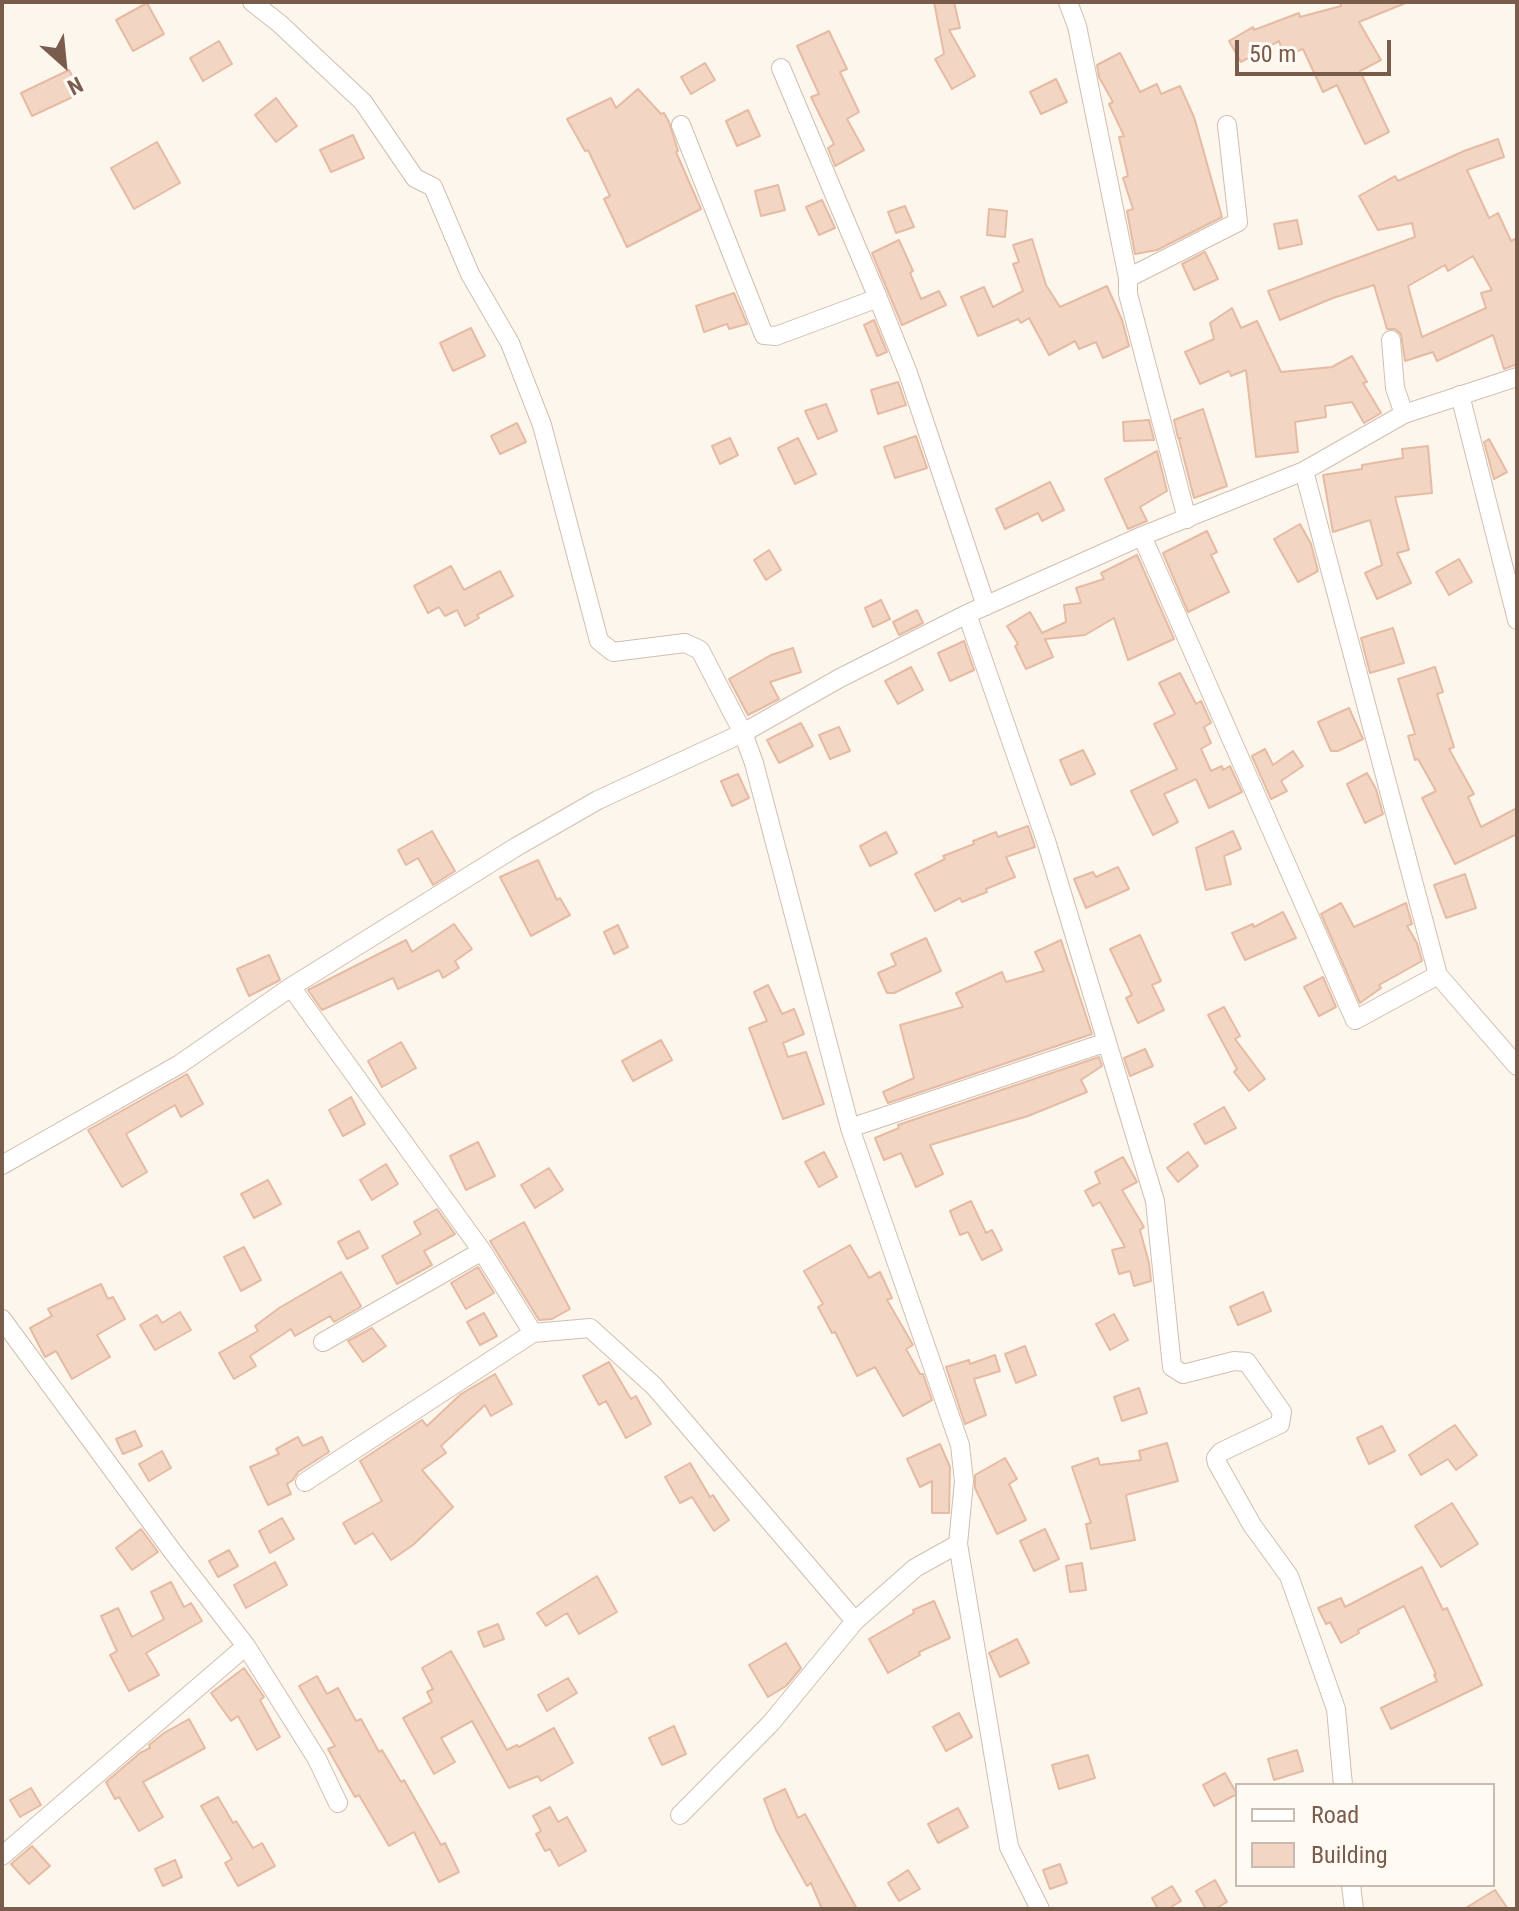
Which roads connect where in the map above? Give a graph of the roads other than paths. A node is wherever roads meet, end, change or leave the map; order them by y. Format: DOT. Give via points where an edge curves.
graph roads {
  1 [pos="252,2"];
  2 [pos="1068,2"];
  3 [pos="781,68"];
  4 [pos="681,125"];
  5 [pos="1227,125"];
  6 [pos="1128,278"];
  7 [pos="878,298"];
  8 [pos="1391,340"];
  9 [pos="1517,377"];
  10 [pos="1460,395"];
  11 [pos="1404,414"];
  12 [pos="1304,471"];
  13 [pos="1187,519"];
  14 [pos="1142,536"];
  15 [pos="986,606"];
  16 [pos="967,614"];
  17 [pos="1517,620"];
  18 [pos="743,733"];
  19 [pos="1438,975"];
  20 [pos="291,987"];
  21 [pos="1107,1042"];
  22 [pos="1517,1066"];
  23 [pos="850,1128"];
  24 [pos="2,1165"];
  25 [pos="482,1251"];
  26 [pos="2,1319"];
  27 [pos="533,1333"];
  28 [pos="323,1342"];
  29 [pos="305,1482"];
  30 [pos="958,1544"];
  31 [pos="855,1621"];
  32 [pos="246,1646"];
  33 [pos="1343,1783"];
  34 [pos="338,1803"];
  35 [pos="680,1815"];
  36 [pos="2,1856"];
  37 [pos="1351,1887"];
  38 [pos="1040,1909"];
  39 [pos="1354,1909"];
  1 -- 18 [label="street" via="363,102 415,178 433,187 470,274 510,343 542,425 599,641 613,652 685,643 700,650"];
  2 -- 6 [label="street"];
  3 -- 7 [label="street"];
  4 -- 7 [label="street" via="764,335 776,336"];
  5 -- 6 [label="street" via="1238,222"];
  6 -- 13 [label="street"];
  7 -- 15 [label="street"];
  8 -- 11 [label="street" via="1395,388"];
  9 -- 10 [label="street"];
  10 -- 11 [label="street"];
  10 -- 17 [label="street"];
  11 -- 12 [label="street"];
  12 -- 13 [label="street"];
  12 -- 19 [label="street"];
  13 -- 14 [label="street"];
  14 -- 15 [label="street"];
  14 -- 19 [label="street" via="1355,1020"];
  15 -- 16 [label="street"];
  16 -- 18 [label="street"];
  16 -- 21 [label="street" via="1047,844"];
  18 -- 20 [label="street" via="598,800"];
  18 -- 23 [label="street"];
  19 -- 22 [label="street"];
  20 -- 24 [label="street" via="180,1064"];
  20 -- 25 [label="street"];
  21 -- 23 [label="street"];
  21 -- 33 [label="street" via="1155,1201 1172,1367 1183,1374 1247,1362 1282,1412 1280,1424 1216,1458 1252,1525 1289,1576 1336,1709"];
  23 -- 30 [label="street" via="960,1445 964,1481"];
  25 -- 27 [label="street"];
  25 -- 28 [label="street"];
  26 -- 32 [label="street"];
  27 -- 29 [label="street"];
  27 -- 31 [label="street" via="590,1328 654,1386"];
  30 -- 31 [label="street" via="915,1568"];
  30 -- 38 [label="street" via="1009,1847"];
  31 -- 35 [label="street" via="771,1723"];
  32 -- 34 [label="street" via="317,1759"];
  32 -- 36 [label="street"];
  37 -- 39 [label="street"];
}
